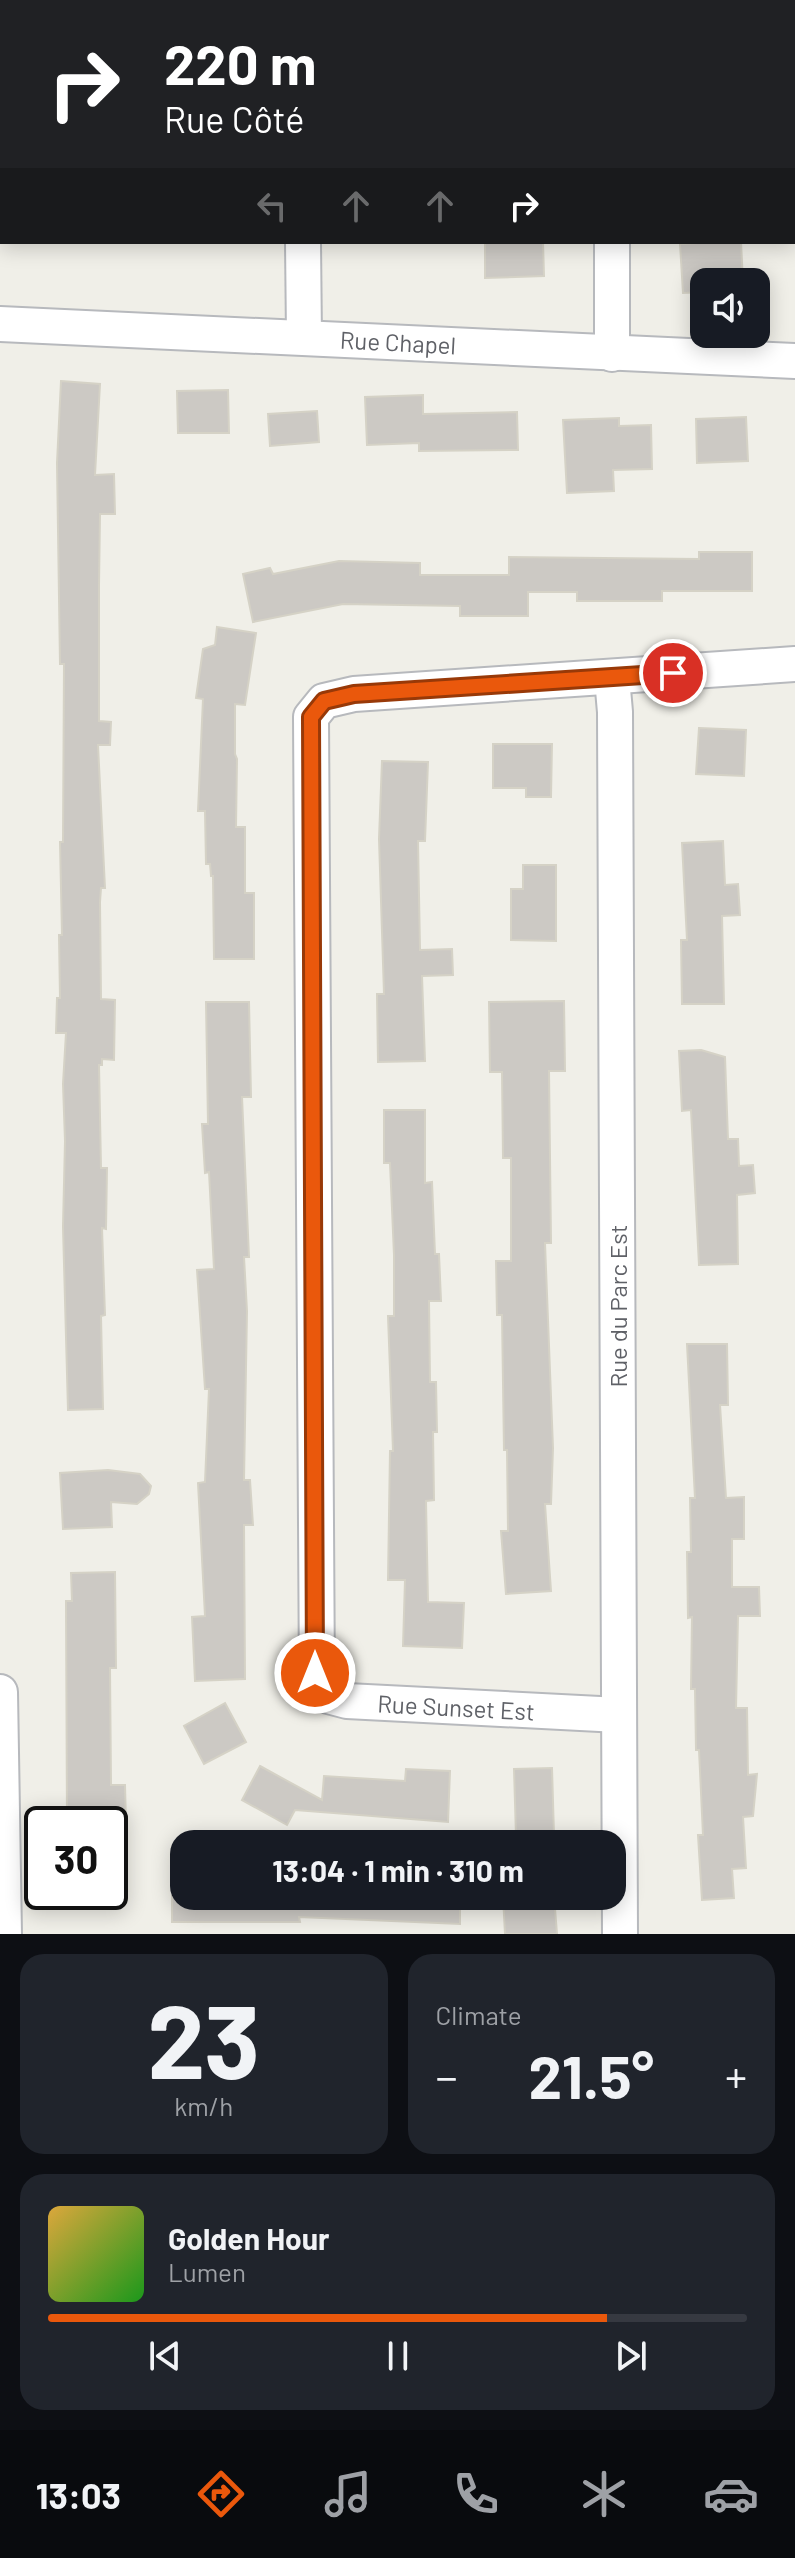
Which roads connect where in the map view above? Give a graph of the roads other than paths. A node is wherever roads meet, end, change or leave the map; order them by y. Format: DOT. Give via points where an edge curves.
graph roads {
  1 [pos="303,244"];
  2 [pos="612,244"];
  3 [pos="0,324"];
  4 [pos="304,337"];
  5 [pos="612,354"];
  6 [pos="795,361"];
  7 [pos="795,664"];
  8 [pos="612,678"];
  9 [pos="0,1692"];
  10 [pos="619,1715"];
  11 [pos="4,1934"];
  12 [pos="620,1934"];
  1 -- 4 [label="street"];
  2 -- 5 [label="street"];
  3 -- 4 [label="street, Rue Chapel"];
  4 -- 5 [label="street, Rue Chapel"];
  5 -- 6 [label="street, Rue Chapel"];
  7 -- 8 [label="street"];
  8 -- 10 [label="street, Rue du Parc Est"];
  8 -- 10 [label="street, Rue Sunset Est" via="354,694 324,701 311,717 309,739 317,1684 328,1696 347,1701"];
  9 -- 11 [label="street"];
  10 -- 12 [label="street, Rue du Parc Est"];
}
